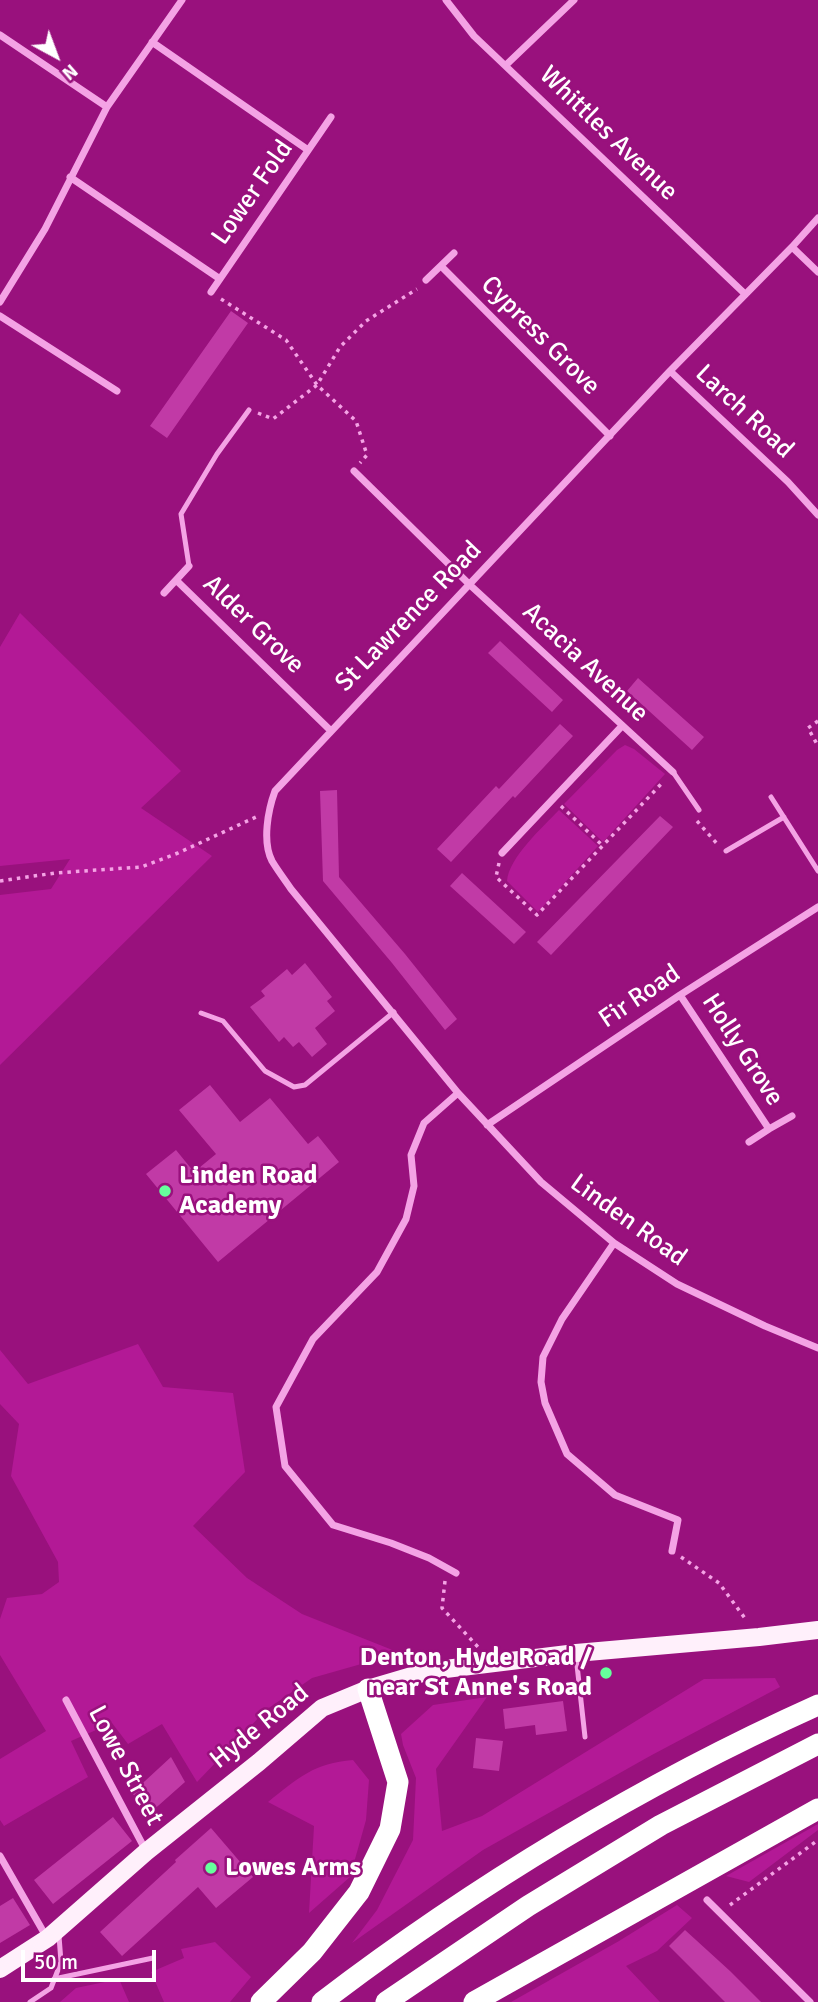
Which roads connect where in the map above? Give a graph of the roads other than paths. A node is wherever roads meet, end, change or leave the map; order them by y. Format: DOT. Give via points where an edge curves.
graph roads {
  1 [pos="182,0"];
  2 [pos="446,0"];
  3 [pos="574,0"];
  4 [pos="0,35"];
  5 [pos="152,42"];
  6 [pos="506,65"];
  7 [pos="107,107"];
  8 [pos="331,117"];
  9 [pos="308,150"];
  10 [pos="70,177"];
  11 [pos="818,218"];
  12 [pos="792,247"];
  13 [pos="454,253"];
  14 [pos="441,266"];
  15 [pos="818,272"];
  16 [pos="220,279"];
  17 [pos="426,280"];
  18 [pos="211,292"];
  19 [pos="745,294"];
  20 [pos="0,302"];
  21 [pos="0,316"];
  22 [pos="670,371"];
  23 [pos="117,391"];
  24 [pos="249,410"];
  25 [pos="610,436"];
  26 [pos="354,471"];
  27 [pos="818,515"];
  28 [pos="189,566"];
  29 [pos="176,580"];
  30 [pos="470,585"];
  31 [pos="164,593"];
  32 [pos="622,726"];
  33 [pos="330,730"];
  34 [pos="673,772"];
  35 [pos="771,797"];
  36 [pos="699,810"];
  37 [pos="783,817"];
  38 [pos="726,851"];
  39 [pos="502,853"];
  40 [pos="818,871"];
  41 [pos="818,906"];
  42 [pos="680,995"];
  43 [pos="201,1013"];
  44 [pos="394,1013"];
  45 [pos="449,1079"];
  46 [pos="458,1093"];
  47 [pos="792,1116"];
  48 [pos="487,1125"];
  49 [pos="769,1129"];
  50 [pos="749,1142"];
  51 [pos="614,1243"];
  52 [pos="818,1348"];
  53 [pos="672,1551"];
  54 [pos="456,1573"];
  55 [pos="818,1630"];
  56 [pos="576,1653"];
  57 [pos="368,1689"];
  58 [pos="66,1700"];
  59 [pos="818,1705"];
  60 [pos="585,1737"];
  61 [pos="818,1744"];
  62 [pos="818,1809"];
  63 [pos="146,1852"];
  64 [pos="0,1856"];
  65 [pos="708,1900"];
  66 [pos="53,1934"];
  67 [pos="153,1958"];
  68 [pos="0,1969"];
  69 [pos="54,1979"];
  70 [pos="30,2002"];
  71 [pos="261,2002"];
  72 [pos="322,2002"];
  73 [pos="386,2002"];
  74 [pos="474,2002"];
  75 [pos="810,2002"];
  1 -- 5 [label="street"];
  2 -- 6 [label="street, Whittles Avenue" via="474,36"];
  3 -- 6 [label="street"];
  4 -- 7 [label="street"];
  5 -- 7 [label="street"];
  5 -- 9 [label="street"];
  6 -- 19 [label="street, Whittles Avenue"];
  7 -- 10 [label="street"];
  8 -- 9 [label="street, Lower Fold"];
  9 -- 16 [label="street, Lower Fold"];
  10 -- 16 [label="street"];
  10 -- 20 [label="street" via="45,229"];
  11 -- 12 [label="street, St Lawrence Road"];
  12 -- 15 [label="street"];
  12 -- 19 [label="street, St Lawrence Road"];
  13 -- 14 [label="street"];
  14 -- 17 [label="street"];
  14 -- 25 [label="street, Cypress Grove"];
  16 -- 18 [label="street, Lower Fold"];
  19 -- 22 [label="street, St Lawrence Road"];
  21 -- 23 [label="street"];
  22 -- 25 [label="street, St Lawrence Road"];
  22 -- 27 [label="street, Larch Road"];
  24 -- 28 [label="lane" via="181,514"];
  25 -- 30 [label="street, St Lawrence Road"];
  26 -- 30 [label="street, Acacia Avenue"];
  28 -- 29 [label="street, Alder Grove"];
  29 -- 31 [label="street, Alder Grove"];
  29 -- 33 [label="street, Alder Grove"];
  30 -- 32 [label="street, Acacia Avenue"];
  30 -- 33 [label="street, St Lawrence Road"];
  32 -- 34 [label="street, Acacia Avenue"];
  32 -- 39 [label="street"];
  33 -- 44 [label="street, St Lawrence Road" via="275,791 268,811 271,859"];
  34 -- 36 [label="lane"];
  35 -- 37 [label="lane"];
  37 -- 38 [label="lane"];
  37 -- 40 [label="lane"];
  41 -- 42 [label="street, Fir Road"];
  42 -- 48 [label="street, Fir Road"];
  42 -- 49 [label="street, Holly Grove"];
  43 -- 44 [label="lane" via="223,1021 265,1071 294,1087 305,1085"];
  44 -- 45 [label="street, St Lawrence Road"];
  45 -- 46 [label="street, Linden Road"];
  46 -- 48 [label="street, Linden Road"];
  46 -- 54 [label="street" via="424,1123 411,1155 414,1186 406,1219 377,1272 313,1339 276,1407 285,1466 333,1525 391,1543"];
  47 -- 49 [label="street, Holly Grove"];
  48 -- 51 [label="street, Linden Road" via="541,1182"];
  49 -- 50 [label="street, Holly Grove"];
  51 -- 52 [label="street, Linden Road" via="677,1284"];
  51 -- 53 [label="street" via="562,1319 543,1357 541,1382 545,1403 568,1454 615,1494 678,1520"];
  55 -- 56 [label="main road, Hyde Road"];
  56 -- 57 [label="main road, Hyde Road" via="429,1671"];
  56 -- 60 [label="lane"];
  57 -- 63 [label="main road, Hyde Road" via="322,1708"];
  57 -- 71 [label="highway" via="398,1782 390,1829 359,1892 313,1952"];
  58 -- 63 [label="street, Lowe Street"];
  59 -- 72 [label="highway" via="642,1793 478,1891"];
  61 -- 73 [label="highway" via="661,1825 528,1906"];
  62 -- 74 [label="highway"];
  63 -- 66 [label="main road, Hyde Road"];
  64 -- 66 [label="street"];
  65 -- 75 [label="street"];
  66 -- 68 [label="main road, Hyde Road"];
  66 -- 69 [label="lane" via="61,1962"];
  67 -- 69 [label="lane"];
  69 -- 70 [label="lane" via="51,1988"];
}
